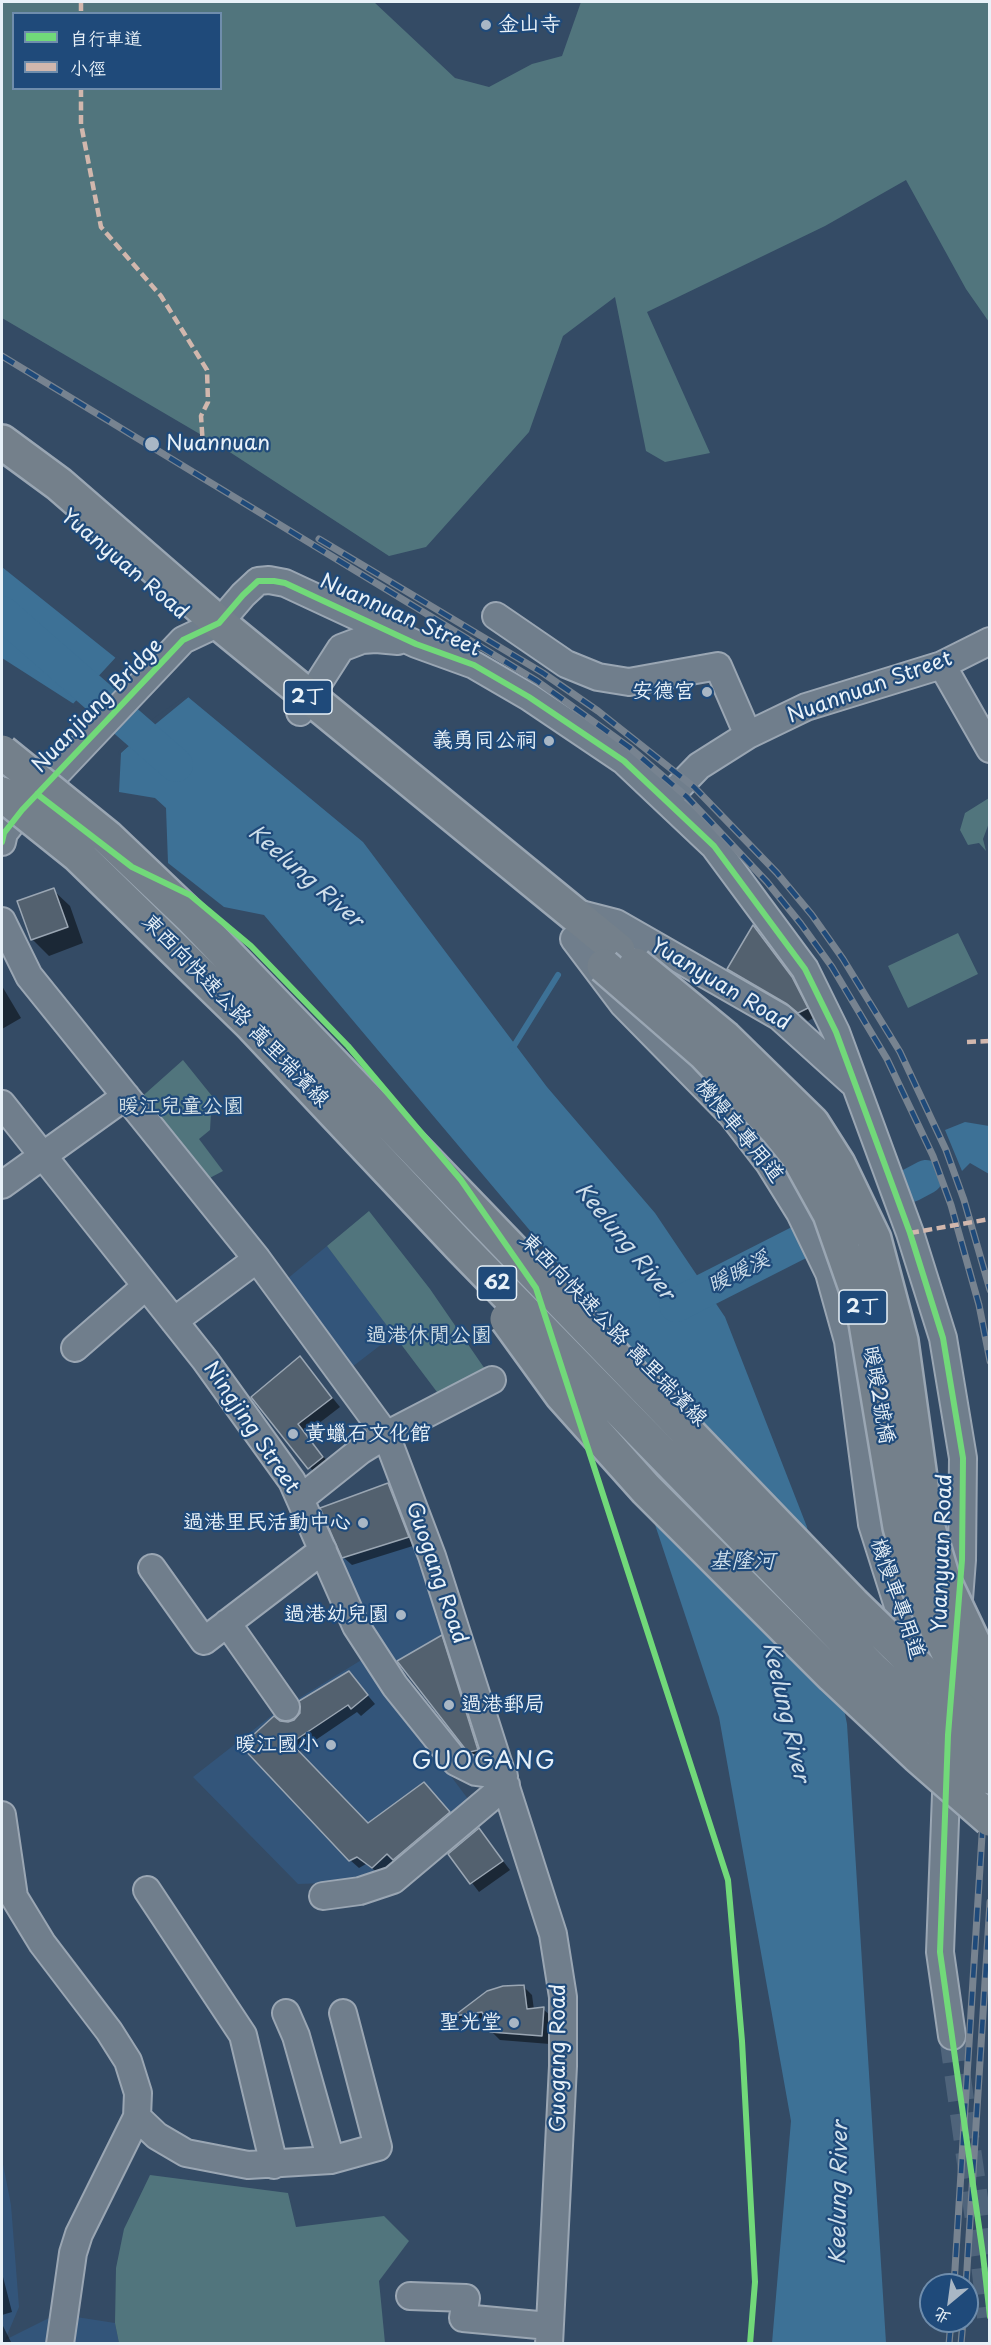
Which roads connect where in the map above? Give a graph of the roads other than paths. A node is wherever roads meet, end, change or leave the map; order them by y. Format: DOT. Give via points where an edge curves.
graph roads {
  1 [pos="2,442"];
  2 [pos="2,465"];
  3 [pos="496,616"];
  4 [pos="202,632"];
  5 [pos="990,641"];
  6 [pos="416,644"];
  7 [pos="942,665"];
  8 [pos="305,705"];
  9 [pos="748,735"];
  10 [pos="990,749"];
  11 [pos="2,752"];
  12 [pos="2,772"];
  13 [pos="2,794"];
  14 [pos="37,794"];
  15 [pos="666,800"];
  16 [pos="2,842"];
  17 [pos="2,921"];
  18 [pos="572,926"];
  19 [pos="611,958"];
  20 [pos="857,1086"];
  21 [pos="126,1096"];
  22 [pos="2,1104"];
  23 [pos="42,1157"];
  24 [pos="2,1185"];
  25 [pos="257,1259"];
  26 [pos="146,1287"];
  27 [pos="507,1319"];
  28 [pos="174,1321"];
  29 [pos="75,1348"];
  30 [pos="492,1380"];
  31 [pos="386,1436"];
  32 [pos="300,1499"];
  33 [pos="323,1550"];
  34 [pos="152,1568"];
  35 [pos="227,1623"];
  36 [pos="990,1678"];
  37 [pos="286,1707"];
  38 [pos="990,1719"];
  39 [pos="948,1735"];
  40 [pos="990,1737"];
  41 [pos="990,1777"];
  42 [pos="505,1780"];
  43 [pos="2,1815"];
  44 [pos="990,1819"];
  45 [pos="147,1890"];
  46 [pos="323,1896"];
  47 [pos="286,2013"];
  48 [pos="343,2013"];
  49 [pos="952,2036"];
  50 [pos="137,2117"];
  51 [pos="331,2160"];
  52 [pos="274,2164"];
  53 [pos="410,2296"];
  54 [pos="549,2335"];
  55 [pos="60,2343"];
  1 -- 4 [label="main road, Yuanyuan Road / 2丁" via="59,484"];
  2 -- 4 [label="main road, Yuanyuan Road / 2丁"];
  3 -- 9 [label="street" via="566,664 598,677 630,682 718,666"];
  4 -- 6 [label="street, Nuannuan Street" via="258,581 268,580 285,583"];
  4 -- 8 [label="main road, Yuanyuan Road / 2丁"];
  4 -- 14 [label="street, Nuanjiang Bridge"];
  5 -- 7 [label="street, Nuannuan Street"];
  6 -- 8 [label="street, Nuannuan Street" via="376,639 341,648"];
  6 -- 15 [label="street, Nuannuan Street" via="474,665 529,697 624,761"];
  7 -- 9 [label="street, Nuannuan Street" via="806,708"];
  7 -- 10 [label="street"];
  8 -- 18 [label="main road, Yuanyuan Road / 2丁"];
  9 -- 15 [label="street, Nuannuan Street" via="699,766"];
  11 -- 40 [label="main road, 東西向快速公路 萬里瑞濱線 / 62, bridge" via="107,837 191,917 853,1604"];
  12 -- 14 [label="street"];
  13 -- 41 [label="main road, 東西向快速公路 萬里瑞濱線 / 62, bridge" via="78,855 226,999 461,1247 865,1661"];
  14 -- 16 [label="street" via="4,833"];
  15 -- 20 [label="street, Nuannuan Street" via="714,846 805,969"];
  17 -- 21 [label="street, Guogang Road" via="29,976"];
  18 -- 19 [label="main road, Yuanyuan Road / 2丁"];
  18 -- 20 [label="street, Yuanyuan Road" via="616,923 780,1017"];
  18 -- 39 [label="street, 機慢車專用道" via="623,1004 732,1115 769,1162 820,1253 848,1341 872,1524 909,1644"];
  19 -- 36 [label="main road, 暖暖2號橋 / 2丁, bridge" via="725,1038 812,1123 838,1164 874,1239 898,1330 926,1521 943,1579"];
  19 -- 38 [label="main road, 暖暖2號橋 / 2丁, bridge" via="777,1130 798,1156 830,1214 864,1311 900,1527 914,1578 949,1654"];
  20 -- 39 [label="street, Yuanyuan Road" via="943,1338 963,1458 962,1560"];
  21 -- 23 [label="street"];
  21 -- 25 [label="street, Guogang Road"];
  22 -- 23 [label="street, Ningjing Street"];
  23 -- 24 [label="street"];
  23 -- 26 [label="street, Ningjing Street"];
  25 -- 28 [label="street"];
  25 -- 31 [label="street, Guogang Road"];
  26 -- 28 [label="street, Ningjing Street"];
  26 -- 29 [label="street"];
  27 -- 44 [label="main road, bridge" via="562,1395 646,1489 832,1676"];
  28 -- 32 [label="street, Ningjing Street" via="292,1481"];
  30 -- 31 [label="street"];
  31 -- 32 [label="street" via="360,1451"];
  31 -- 42 [label="street, Guogang Road" via="432,1556"];
  32 -- 33 [label="street, Ningjing Street"];
  33 -- 35 [label="street"];
  33 -- 42 [label="street, Ningjing Street" via="356,1626 402,1695 456,1762"];
  34 -- 35 [label="street" via="204,1641"];
  35 -- 37 [label="street"];
  39 -- 49 [label="street, Yuanyuan Road" via="940,1952"];
  42 -- 46 [label="street" via="393,1880 360,1891"];
  42 -- 54 [label="street, Guogang Road" via="553,1934 563,1997"];
  43 -- 50 [label="street" via="14,1897 42,1943 128,2061 138,2093"];
  45 -- 52 [label="street" via="243,2035"];
  47 -- 51 [label="street"];
  48 -- 51 [label="street" via="378,2146"];
  50 -- 52 [label="street" via="157,2136 186,2153 248,2165"];
  50 -- 55 [label="street" via="79,2234"];
  51 -- 52 [label="street"];
  53 -- 54 [label="street" via="466,2298 463,2318"];
}
